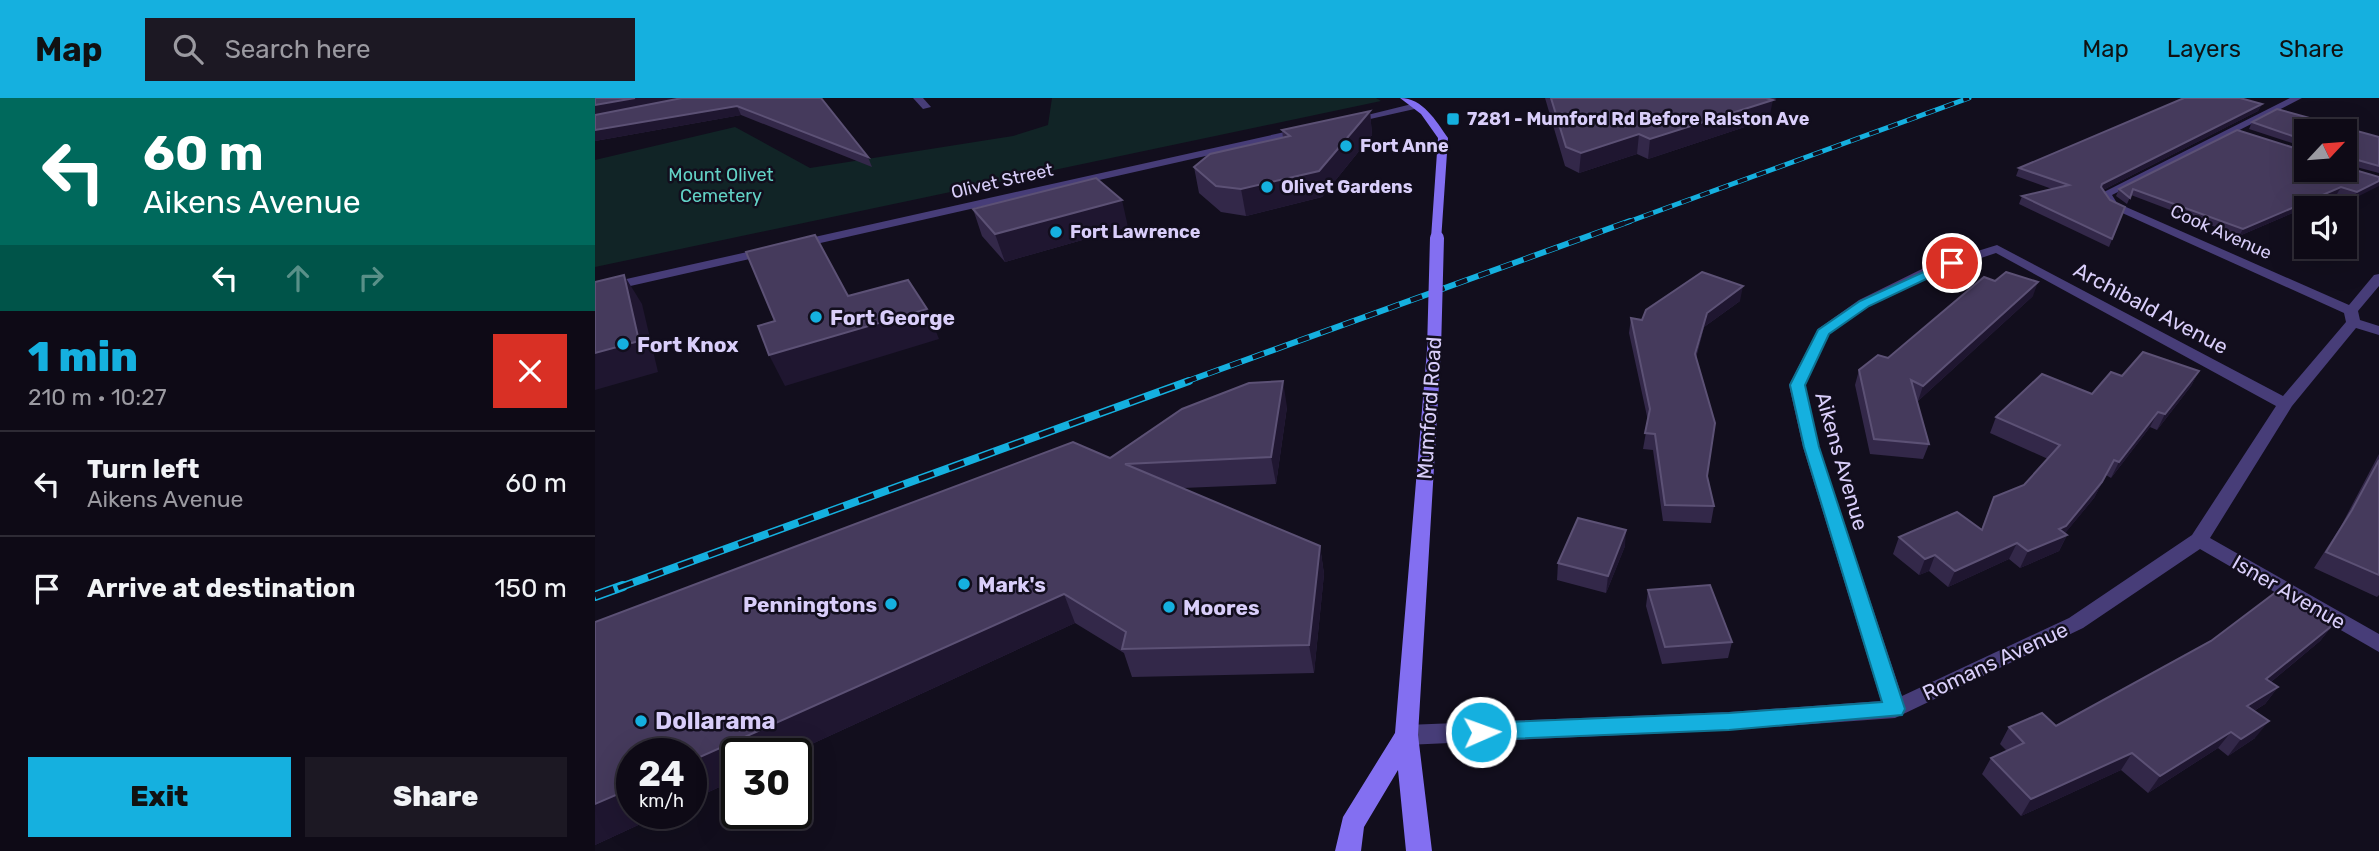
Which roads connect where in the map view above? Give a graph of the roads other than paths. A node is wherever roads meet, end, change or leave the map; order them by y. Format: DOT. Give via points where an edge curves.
graph roads {
  1 [pos="918,98"];
  2 [pos="1405,98"];
  3 [pos="2297,98"];
  4 [pos="1416,106"];
  5 [pos="926,107"];
  6 [pos="1336,124"];
  7 [pos="1311,130"];
  8 [pos="2234,130"];
  9 [pos="2246,135"];
  10 [pos="1997,249"];
  11 [pos="2379,278"];
  12 [pos="595,290"];
  13 [pos="2352,317"];
  14 [pos="2379,331"];
  15 [pos="2285,404"];
  16 [pos="2199,540"];
  17 [pos="2379,644"];
  18 [pos="1895,709"];
  19 [pos="1406,735"];
  20 [pos="1347,851"];
  21 [pos="1419,851"];
  1 -- 5 [label="street"];
  2 -- 4 [label="street, Mumford Road"];
  3 -- 8 [label="street"];
  4 -- 6 [label="street"];
  4 -- 19 [label="street, Mumford Road, bridge" via="1443,138 1434,350"];
  7 -- 12 [label="street, Olivet Street"];
  8 -- 9 [label="street"];
  8 -- 13 [label="street, Cook Avenue" via="2106,194 2113,205"];
  10 -- 15 [label="street, Archibald Avenue"];
  10 -- 18 [label="street, Aikens Avenue" via="1931,270 1864,303 1823,332 1797,385 1811,447"];
  11 -- 13 [label="street, Romans Avenue"];
  13 -- 14 [label="street, Cook Avenue"];
  13 -- 15 [label="street, Romans Avenue"];
  15 -- 16 [label="street, Romans Avenue"];
  16 -- 17 [label="street, Isner Avenue"];
  16 -- 18 [label="street, Romans Avenue" via="2076,623"];
  18 -- 19 [label="street, Romans Avenue" via="1729,722"];
  19 -- 20 [label="street, Mumford Road" via="1352,825"];
  19 -- 21 [label="street, Mumford Road"];
}
